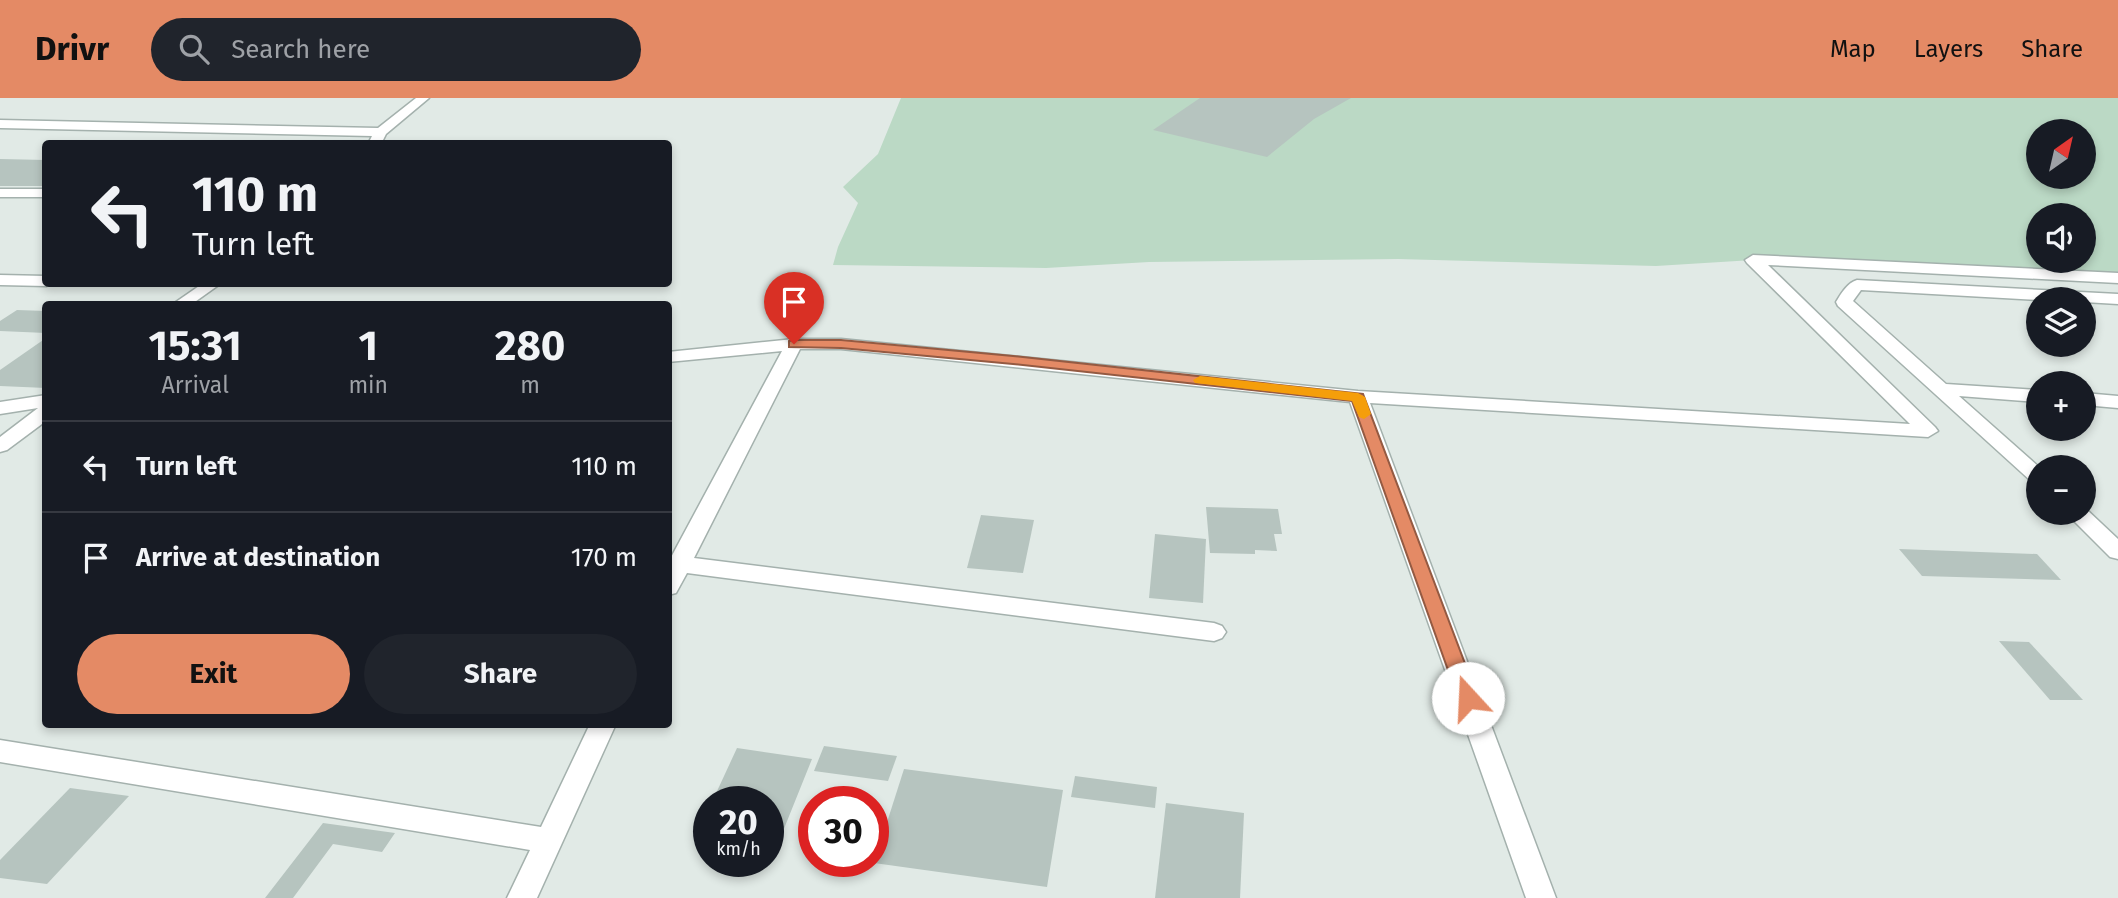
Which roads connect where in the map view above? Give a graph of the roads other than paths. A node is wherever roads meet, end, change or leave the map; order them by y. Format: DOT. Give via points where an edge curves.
graph roads {
  1 [pos="423,98"];
  2 [pos="0,124"];
  3 [pos="378,138"];
  4 [pos="0,193"];
  5 [pos="42,193"];
  6 [pos="2118,278"];
  7 [pos="0,280"];
  8 [pos="42,281"];
  9 [pos="207,287"];
  10 [pos="2118,299"];
  11 [pos="186,301"];
  12 [pos="794,344"];
  13 [pos="672,357"];
  14 [pos="1939,389"];
  15 [pos="2026,395"];
  16 [pos="0,396"];
  17 [pos="1358,397"];
  18 [pos="42,399"];
  19 [pos="42,400"];
  20 [pos="2096,400"];
  21 [pos="2118,402"];
  22 [pos="0,408"];
  23 [pos="42,414"];
  24 [pos="0,446"];
  25 [pos="2026,466"];
  26 [pos="2096,523"];
  27 [pos="2090,525"];
  28 [pos="2118,529"];
  29 [pos="2118,552"];
  30 [pos="679,564"];
  31 [pos="672,579"];
  32 [pos="1214,632"];
  33 [pos="601,728"];
  34 [pos="0,751"];
  35 [pos="549,841"];
  36 [pos="522,898"];
  37 [pos="1541,898"];
  1 -- 3 [label="street"];
  2 -- 3 [label="street"];
  4 -- 5 [label="street"];
  6 -- 17 [label="street" via="1753,260 1928,431"];
  7 -- 8 [label="street"];
  9 -- 11 [label="street"];
  10 -- 14 [label="street" via="1857,285 1844,302"];
  12 -- 13 [label="street"];
  12 -- 17 [label="street" via="1013,360"];
  12 -- 30 [label="street"];
  14 -- 15 [label="street"];
  14 -- 25 [label="street"];
  16 -- 18 [label="street"];
  17 -- 37 [label="street"];
  19 -- 22 [label="street"];
  20 -- 21 [label="street"];
  23 -- 24 [label="street"];
  26 -- 28 [label="street"];
  27 -- 29 [label="street"];
  30 -- 31 [label="street"];
  30 -- 32 [label="street"];
  33 -- 35 [label="street"];
  34 -- 35 [label="street"];
  35 -- 36 [label="street"];
}
